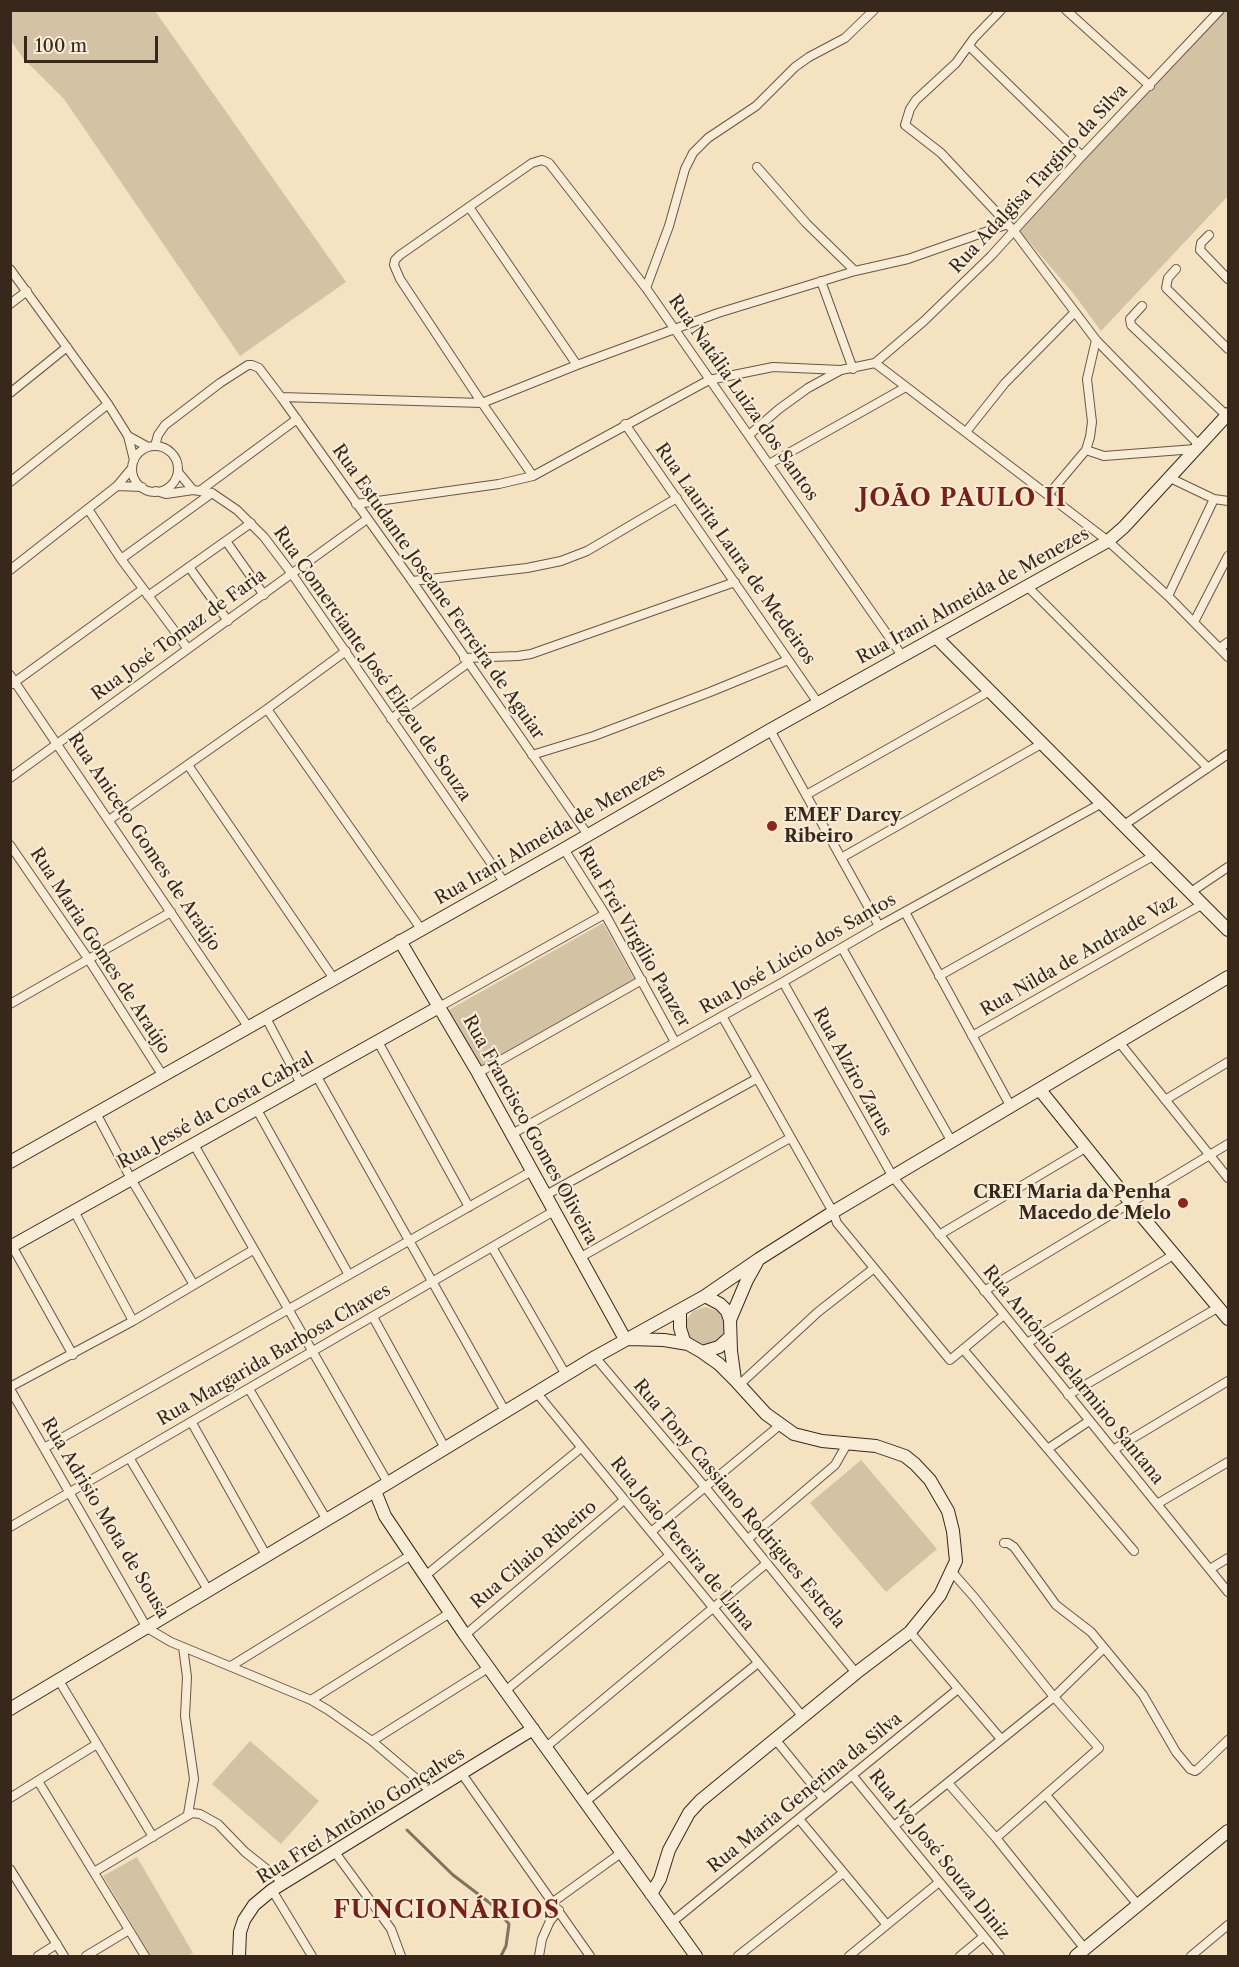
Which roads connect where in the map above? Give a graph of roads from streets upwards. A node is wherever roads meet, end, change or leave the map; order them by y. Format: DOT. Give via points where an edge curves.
graph roads {
  1 [pos="874,10"];
  2 [pos="1001,10"];
  3 [pos="1066,10"];
  4 [pos="1220,10"];
  5 [pos="969,46"];
  6 [pos="1150,86"];
  7 [pos="1082,156"];
  8 [pos="757,167"];
  9 [pos="470,207"];
  10 [pos="1011,227"];
  11 [pos="1209,235"];
  12 [pos="10,269"];
  13 [pos="1176,269"];
  14 [pos="855,271"];
  15 [pos="1228,279"];
  16 [pos="821,281"];
  17 [pos="646,288"];
  18 [pos="27,291"];
  19 [pos="10,304"];
  20 [pos="1143,306"];
  21 [pos="1074,313"];
  22 [pos="674,329"];
  23 [pos="1096,340"];
  24 [pos="67,347"];
  25 [pos="1228,349"];
  26 [pos="875,363"];
  27 [pos="577,366"];
  28 [pos="853,369"];
  29 [pos="841,370"];
  30 [pos="709,380"];
  31 [pos="906,387"];
  32 [pos="10,393"];
  33 [pos="281,397"];
  34 [pos="482,403"];
  35 [pos="108,404"];
  36 [pos="1228,415"];
  37 [pos="297,419"];
  38 [pos="625,424"];
  39 [pos="966,432"];
  40 [pos="749,435"];
  41 [pos="128,436"];
  42 [pos="152,447"];
  43 [pos="1197,447"];
  44 [pos="1086,450"];
  45 [pos="133,464"];
  46 [pos="769,464"];
  47 [pos="178,472"];
  48 [pos="533,476"];
  49 [pos="1168,477"];
  50 [pos="10,482"];
  51 [pos="117,486"];
  52 [pos="142,487"];
  53 [pos="197,490"];
  54 [pos="156,491"];
  55 [pos="212,493"];
  56 [pos="1048,495"];
  57 [pos="677,498"];
  58 [pos="1214,499"];
  59 [pos="1228,501"];
  60 [pos="356,504"];
  61 [pos="88,509"];
  62 [pos="367,519"];
  63 [pos="251,523"];
  64 [pos="226,541"];
  65 [pos="1108,541"];
  66 [pos="1228,556"];
  67 [pos="122,559"];
  68 [pos="189,567"];
  69 [pos="10,570"];
  70 [pos="292,574"];
  71 [pos="412,581"];
  72 [pos="735,582"];
  73 [pos="1027,586"];
  74 [pos="146,592"];
  75 [pos="264,595"];
  76 [pos="1168,596"];
  77 [pos="228,621"];
  78 [pos="1194,622"];
  79 [pos="936,637"];
  80 [pos="1228,642"];
  81 [pos="1220,648"];
  82 [pos="188,650"];
  83 [pos="346,651"];
  84 [pos="903,657"];
  85 [pos="1228,657"];
  86 [pos="466,660"];
  87 [pos="788,660"];
  88 [pos="12,681"];
  89 [pos="990,691"];
  90 [pos="818,703"];
  91 [pos="267,709"];
  92 [pos="391,719"];
  93 [pos="770,730"];
  94 [pos="57,743"];
  95 [pos="1042,743"];
  96 [pos="1228,754"];
  97 [pos="532,755"];
  98 [pos="188,765"];
  99 [pos="1208,768"];
  100 [pos="10,778"];
  101 [pos="806,795"];
  102 [pos="1102,803"];
  103 [pos="109,820"];
  104 [pos="1124,825"];
  105 [pos="588,835"];
  106 [pos="10,845"];
  107 [pos="564,849"];
  108 [pos="1155,855"];
  109 [pos="841,858"];
  110 [pos="1228,867"];
  111 [pos="504,882"];
  112 [pos="1191,892"];
  113 [pos="1203,904"];
  114 [pos="171,912"];
  115 [pos="905,912"];
  116 [pos="605,914"];
  117 [pos="879,926"];
  118 [pos="421,929"];
  119 [pos="1228,930"];
  120 [pos="400,941"];
  121 [pos="842,948"];
  122 [pos="89,960"];
  123 [pos="939,976"];
  124 [pos="1228,977"];
  125 [pos="334,979"];
  126 [pos="642,980"];
  127 [pos="783,982"];
  128 [pos="10,1004"];
  129 [pos="439,1007"];
  130 [pos="722,1016"];
  131 [pos="266,1018"];
  132 [pos="249,1028"];
  133 [pos="972,1035"];
  134 [pos="377,1040"];
  135 [pos="675,1042"];
  136 [pos="1119,1042"];
  137 [pos="1228,1062"];
  138 [pos="477,1073"];
  139 [pos="316,1075"];
  140 [pos="163,1076"];
  141 [pos="756,1079"];
  142 [pos="301,1084"];
  143 [pos="1040,1090"];
  144 [pos="1165,1100"];
  145 [pos="1011,1107"];
  146 [pos="256,1108"];
  147 [pos="96,1113"];
  148 [pos="512,1134"];
  149 [pos="790,1138"];
  150 [pos="952,1142"];
  151 [pos="193,1143"];
  152 [pos="1228,1144"];
  153 [pos="1087,1147"];
  154 [pos="1210,1155"];
  155 [pos="10,1162"];
  156 [pos="532,1171"];
  157 [pos="893,1177"];
  158 [pos="1228,1178"];
  159 [pos="131,1179"];
  160 [pos="546,1195"];
  161 [pos="1130,1202"];
  162 [pos="469,1207"];
  163 [pos="554,1211"];
  164 [pos="74,1212"];
  165 [pos="833,1212"];
  166 [pos="939,1235"];
  167 [pos="408,1241"];
  168 [pos="11,1247"];
  169 [pos="492,1247"];
  170 [pos="253,1250"];
  171 [pos="1175,1254"];
  172 [pos="581,1257"];
  173 [pos="759,1259"];
  174 [pos="873,1269"];
  175 [pos="349,1275"];
  176 [pos="432,1282"];
  177 [pos="194,1285"];
  178 [pos="984,1291"];
  179 [pos="705,1296"];
  180 [pos="1219,1307"];
  181 [pos="288,1308"];
  182 [pos="680,1311"];
  183 [pos="1004,1315"];
  184 [pos="373,1317"];
  185 [pos="1228,1319"];
  186 [pos="730,1320"];
  187 [pos="133,1321"];
  188 [pos="730,1337"];
  189 [pos="625,1340"];
  190 [pos="1027,1343"];
  191 [pos="688,1344"];
  192 [pos="963,1349"];
  193 [pos="312,1352"];
  194 [pos="702,1352"];
  195 [pos="73,1355"];
  196 [pos="595,1357"];
  197 [pos="566,1376"];
  198 [pos="1228,1381"];
  199 [pos="737,1382"];
  200 [pos="10,1388"];
  201 [pos="249,1389"];
  202 [pos="536,1392"];
  203 [pos="1068,1395"];
  204 [pos="505,1411"];
  205 [pos="1089,1421"];
  206 [pos="192,1423"];
  207 [pos="780,1425"];
  208 [pos="847,1444"];
  209 [pos="44,1448"];
  210 [pos="445,1448"];
  211 [pos="581,1448"];
  212 [pos="1049,1448"];
  213 [pos="1113,1450"];
  214 [pos="130,1459"];
  215 [pos="1228,1462"];
  216 [pos="388,1483"];
  217 [pos="705,1487"];
  218 [pos="375,1491"];
  219 [pos="70,1494"];
  220 [pos="624,1500"];
  221 [pos="1157,1504"];
  222 [pos="327,1520"];
  223 [pos="10,1527"];
  224 [pos="651,1532"];
  225 [pos="748,1539"];
  226 [pos="1004,1543"];
  227 [pos="1134,1551"];
  228 [pos="266,1555"];
  229 [pos="411,1555"];
  230 [pos="670,1555"];
  231 [pos="1228,1558"];
  232 [pos="767,1563"];
  233 [pos="1210,1569"];
  234 [pos="952,1572"];
  235 [pos="425,1576"];
  236 [pos="208,1590"];
  237 [pos="1228,1592"];
  238 [pos="713,1609"];
  239 [pos="450,1613"];
  240 [pos="147,1628"];
  241 [pos="910,1632"];
  242 [pos="465,1635"];
  243 [pos="183,1647"];
  244 [pos="1104,1648"];
  245 [pos="758,1663"];
  246 [pos="231,1666"];
  247 [pos="488,1668"];
  248 [pos="856,1673"];
  249 [pos="58,1679"];
  250 [pos="958,1689"];
  251 [pos="505,1691"];
  252 [pos="1054,1697"];
  253 [pos="311,1700"];
  254 [pos="10,1709"];
  255 [pos="803,1717"];
  256 [pos="533,1729"];
  257 [pos="775,1739"];
  258 [pos="1001,1739"];
  259 [pos="1228,1740"];
  260 [pos="372,1741"];
  261 [pos="97,1744"];
  262 [pos="546,1747"];
  263 [pos="462,1774"];
  264 [pos="852,1775"];
  265 [pos="38,1781"];
  266 [pos="948,1783"];
  267 [pos="432,1792"];
  268 [pos="1046,1795"];
  269 [pos="10,1798"];
  270 [pos="823,1798"];
  271 [pos="585,1802"];
  272 [pos="188,1814"];
  273 [pos="799,1819"];
  274 [pos="894,1826"];
  275 [pos="1228,1831"];
  276 [pos="153,1837"];
  277 [pos="996,1838"];
  278 [pos="334,1851"];
  279 [pos="621,1853"];
  280 [pos="10,1869"];
  281 [pos="94,1872"];
  282 [pos="843,1873"];
  283 [pos="284,1883"];
  284 [pos="938,1883"];
  285 [pos="272,1890"];
  286 [pos="651,1894"];
  287 [pos="1138,1905"];
  288 [pos="556,1906"];
  289 [pos="672,1922"];
  290 [pos="887,1925"];
  291 [pos="1228,1925"];
  292 [pos="129,1930"];
  293 [pos="983,1937"];
  294 [pos="57,1944"];
  295 [pos="1080,1953"];
  296 [pos="38,1956"];
  297 [pos="64,1956"];
  298 [pos="86,1956"];
  299 [pos="145,1956"];
  300 [pos="239,1956"];
  301 [pos="312,1956"];
  302 [pos="401,1956"];
  303 [pos="539,1956"];
  304 [pos="590,1956"];
  305 [pos="696,1956"];
  306 [pos="738,1956"];
  307 [pos="849,1956"];
  308 [pos="960,1956"];
  309 [pos="1000,1956"];
  310 [pos="1191,1956"];
  1 -- 17 [label="street" via="845,38 795,67 756,106 708,138 693,153"];
  2 -- 5 [label="street"];
  3 -- 6 [label="street"];
  4 -- 6 [label="street, Rua Adalgisa Targino da Silva"];
  5 -- 7 [label="street"];
  5 -- 10 [label="street" via="916,100 905,125 941,153"];
  6 -- 7 [label="street, Rua Adalgisa Targino da Silva"];
  7 -- 10 [label="street, Rua Adalgisa Targino da Silva"];
  8 -- 14 [label="street"];
  9 -- 17 [label="street, Rua Natália Luiza dos Santos" via="532,163 549,163"];
  9 -- 27 [label="street"];
  9 -- 34 [label="street" via="400,255 394,266"];
  10 -- 14 [label="street"];
  10 -- 21 [label="street"];
  10 -- 26 [label="street, Rua Adalgisa Targino da Silva" via="964,284"];
  11 -- 15 [label="street" via="1200,250"];
  12 -- 18 [label="street"];
  13 -- 25 [label="street" via="1166,288"];
  14 -- 16 [label="street"];
  16 -- 22 [label="street"];
  16 -- 28 [label="street"];
  17 -- 22 [label="street, Rua Natália Luiza dos Santos"];
  18 -- 19 [label="street"];
  18 -- 24 [label="street"];
  20 -- 36 [label="street" via="1130,319 1131,325"];
  21 -- 23 [label="street"];
  21 -- 39 [label="street" via="1005,383"];
  22 -- 27 [label="street"];
  22 -- 30 [label="street, Rua Natália Luiza dos Santos"];
  23 -- 43 [label="street"];
  23 -- 44 [label="street" via="1087,379 1092,422"];
  24 -- 32 [label="street"];
  24 -- 35 [label="street"];
  26 -- 28 [label="street"];
  26 -- 31 [label="street"];
  27 -- 34 [label="street"];
  28 -- 29 [label="street"];
  29 -- 30 [label="street" via="773,367"];
  29 -- 40 [label="street" via="808,388"];
  30 -- 38 [label="street"];
  30 -- 40 [label="street, Rua Natália Luiza dos Santos"];
  31 -- 39 [label="street"];
  31 -- 46 [label="street"];
  33 -- 34 [label="street"];
  33 -- 37 [label="street, Rua Estudante Joseane Ferreira de Aguiar"];
  33 -- 42 [label="street, Rua Estudante Joseane Ferreira de Aguiar" via="259,368 248,365 165,425"];
  34 -- 48 [label="street"];
  35 -- 41 [label="street"];
  35 -- 50 [label="street"];
  36 -- 43 [label="street, Rua Irani Almeida de Menezes"];
  37 -- 53 [label="street"];
  37 -- 60 [label="street, Rua Estudante Joseane Ferreira de Aguiar"];
  38 -- 48 [label="street"];
  38 -- 57 [label="street, Rua Laurita Laura de Medeiros"];
  39 -- 56 [label="street"];
  40 -- 46 [label="street, Rua Natália Luiza dos Santos"];
  41 -- 42 [label="street"];
  41 -- 45 [label="street"];
  42 -- 45 [label="street" via="142,450"];
  42 -- 47 [label="street" via="166,449 174,456"];
  43 -- 44 [label="street" via="1104,456"];
  43 -- 49 [label="street, Rua Irani Almeida de Menezes"];
  44 -- 56 [label="street"];
  45 -- 51 [label="street"];
  45 -- 52 [label="street" via="133,476"];
  46 -- 84 [label="street, Rua Natália Luiza dos Santos"];
  47 -- 53 [label="street"];
  47 -- 54 [label="street" via="170,486"];
  48 -- 60 [label="street"];
  49 -- 58 [label="street"];
  49 -- 65 [label="street, Rua Irani Almeida de Menezes"];
  51 -- 52 [label="street"];
  51 -- 61 [label="street"];
  52 -- 54 [label="street"];
  53 -- 54 [label="street, Rua Comerciante José Elizeu de Souza" via="166,494"];
  53 -- 55 [label="street, Rua Comerciante José Elizeu de Souza"];
  55 -- 63 [label="street, Rua Comerciante José Elizeu de Souza"];
  55 -- 67 [label="street"];
  56 -- 65 [label="street"];
  57 -- 71 [label="street" via="587,551 561,561"];
  57 -- 72 [label="street, Rua Laurita Laura de Medeiros"];
  58 -- 59 [label="street"];
  58 -- 76 [label="street"];
  60 -- 62 [label="street, Rua Estudante Joseane Ferreira de Aguiar"];
  61 -- 67 [label="street"];
  61 -- 69 [label="street"];
  62 -- 70 [label="street, Rua José Tomaz de Faria"];
  62 -- 71 [label="street, Rua Estudante Joseane Ferreira de Aguiar"];
  63 -- 64 [label="street"];
  63 -- 70 [label="street, Rua Comerciante José Elizeu de Souza"];
  64 -- 68 [label="street"];
  64 -- 75 [label="street"];
  65 -- 73 [label="street, Rua Irani Almeida de Menezes"];
  65 -- 76 [label="street"];
  66 -- 78 [label="street"];
  67 -- 74 [label="street"];
  68 -- 74 [label="street"];
  68 -- 77 [label="street"];
  70 -- 75 [label="street, Rua José Tomaz de Faria"];
  70 -- 83 [label="street, Rua Comerciante José Elizeu de Souza"];
  71 -- 86 [label="street, Rua Estudante Joseane Ferreira de Aguiar"];
  72 -- 86 [label="street" via="531,654"];
  72 -- 87 [label="street, Rua Laurita Laura de Medeiros"];
  73 -- 79 [label="street, Rua Irani Almeida de Menezes"];
  73 -- 99 [label="street"];
  74 -- 82 [label="street"];
  74 -- 88 [label="street"];
  75 -- 77 [label="street, Rua José Tomaz de Faria"];
  76 -- 78 [label="street"];
  77 -- 82 [label="street, Rua José Tomaz de Faria"];
  78 -- 81 [label="street"];
  79 -- 84 [label="street, Rua Irani Almeida de Menezes"];
  79 -- 89 [label="street"];
  80 -- 81 [label="street"];
  81 -- 85 [label="street"];
  82 -- 94 [label="street, Rua José Tomaz de Faria"];
  83 -- 91 [label="street"];
  83 -- 92 [label="street, Rua Comerciante José Elizeu de Souza"];
  84 -- 90 [label="street, Rua Irani Almeida de Menezes"];
  86 -- 92 [label="street"];
  86 -- 97 [label="street, Rua Estudante Joseane Ferreira de Aguiar"];
  87 -- 90 [label="street, Rua Laurita Laura de Medeiros"];
  87 -- 97 [label="street" via="594,736"];
  88 -- 94 [label="street, Rua Aniceto Gomes de Araújo"];
  89 -- 95 [label="street"];
  89 -- 101 [label="street"];
  90 -- 93 [label="street, Rua Irani Almeida de Menezes"];
  91 -- 98 [label="street"];
  91 -- 118 [label="street"];
  92 -- 111 [label="street, Rua Comerciante José Elizeu de Souza"];
  93 -- 101 [label="street"];
  93 -- 105 [label="street, Rua Irani Almeida de Menezes"];
  94 -- 100 [label="street, Rua José Tomaz de Faria"];
  94 -- 103 [label="street, Rua Aniceto Gomes de Araújo"];
  95 -- 102 [label="street"];
  95 -- 109 [label="street"];
  96 -- 99 [label="street"];
  97 -- 105 [label="street, Rua Estudante Joseane Ferreira de Aguiar"];
  98 -- 103 [label="street"];
  98 -- 125 [label="street"];
  99 -- 104 [label="street"];
  101 -- 109 [label="street"];
  102 -- 104 [label="street"];
  102 -- 115 [label="street, Rua José Lúcio dos Santos"];
  103 -- 114 [label="street, Rua Aniceto Gomes de Araújo"];
  104 -- 108 [label="street"];
  105 -- 107 [label="street, Rua Irani Almeida de Menezes"];
  106 -- 122 [label="street, Rua Maria Gomes de Araújo"];
  107 -- 111 [label="street, Rua Irani Almeida de Menezes"];
  107 -- 116 [label="street, Rua Frei Virgilio Panzer"];
  108 -- 112 [label="street"];
  108 -- 123 [label="street"];
  109 -- 117 [label="street"];
  110 -- 112 [label="street"];
  111 -- 118 [label="street, Rua Irani Almeida de Menezes"];
  112 -- 113 [label="street"];
  113 -- 119 [label="street"];
  113 -- 133 [label="street, Rua Nilda de Andrade Vaz"];
  114 -- 122 [label="street"];
  114 -- 132 [label="street, Rua Aniceto Gomes de Araújo"];
  115 -- 117 [label="street, Rua José Lúcio dos Santos"];
  115 -- 123 [label="street"];
  116 -- 126 [label="street, Rua Frei Virgilio Panzer"];
  116 -- 129 [label="street"];
  117 -- 121 [label="street, Rua José Lúcio dos Santos"];
  118 -- 120 [label="street, Rua Irani Almeida de Menezes"];
  120 -- 125 [label="street, Rua Irani Almeida de Menezes"];
  120 -- 129 [label="street, Rua Francisco Gomes Oliveira"];
  121 -- 127 [label="street, Rua José Lúcio dos Santos"];
  121 -- 150 [label="street"];
  122 -- 128 [label="street"];
  122 -- 140 [label="street, Rua Maria Gomes de Araújo"];
  123 -- 133 [label="street"];
  124 -- 136 [label="street"];
  125 -- 131 [label="street, Rua Irani Almeida de Menezes"];
  126 -- 135 [label="street, Rua Frei Virgilio Panzer"];
  126 -- 138 [label="street"];
  127 -- 130 [label="street, Rua José Lúcio dos Santos"];
  127 -- 157 [label="street, Rua Alziro Zarus"];
  129 -- 134 [label="street, Rua Jessé da Costa Cabral"];
  129 -- 138 [label="street, Rua Francisco Gomes Oliveira"];
  130 -- 135 [label="street, Rua José Lúcio dos Santos"];
  130 -- 141 [label="street"];
  131 -- 132 [label="street, Rua Irani Almeida de Menezes"];
  131 -- 142 [label="street"];
  132 -- 140 [label="street, Rua Irani Almeida de Menezes"];
  133 -- 145 [label="street"];
  134 -- 139 [label="street, Rua Jessé da Costa Cabral"];
  134 -- 162 [label="street"];
  135 -- 148 [label="street, Rua José Lúcio dos Santos"];
  136 -- 143 [label="street"];
  136 -- 144 [label="street"];
  137 -- 144 [label="street"];
  138 -- 148 [label="street, Rua Francisco Gomes Oliveira"];
  139 -- 142 [label="street, Rua Jessé da Costa Cabral"];
  139 -- 167 [label="street"];
  140 -- 147 [label="street, Rua Irani Almeida de Menezes"];
  141 -- 149 [label="street"];
  141 -- 160 [label="street"];
  142 -- 146 [label="street, Rua Jessé da Costa Cabral"];
  143 -- 145 [label="street"];
  143 -- 153 [label="street"];
  144 -- 154 [label="street"];
  145 -- 150 [label="street"];
  146 -- 151 [label="street, Rua Jessé da Costa Cabral"];
  146 -- 175 [label="street"];
  147 -- 155 [label="street, Rua Irani Almeida de Menezes"];
  147 -- 159 [label="street"];
  148 -- 156 [label="street, Rua Francisco Gomes Oliveira"];
  149 -- 165 [label="street"];
  149 -- 172 [label="street"];
  150 -- 157 [label="street"];
  151 -- 159 [label="street, Rua Jessé da Costa Cabral"];
  151 -- 170 [label="street"];
  152 -- 154 [label="street"];
  153 -- 161 [label="street"];
  153 -- 166 [label="street"];
  154 -- 158 [label="street"];
  154 -- 161 [label="street"];
  156 -- 160 [label="street, Rua Francisco Gomes Oliveira"];
  156 -- 162 [label="street, Rua Margarida Barbosa Chaves"];
  157 -- 165 [label="street"];
  157 -- 166 [label="street, Rua Antônio Belarmino Santana"];
  159 -- 164 [label="street, Rua Jessé da Costa Cabral"];
  159 -- 177 [label="street"];
  160 -- 163 [label="street, Rua Francisco Gomes Oliveira"];
  161 -- 171 [label="street"];
  161 -- 178 [label="street"];
  162 -- 167 [label="street, Rua Margarida Barbosa Chaves"];
  163 -- 169 [label="street, Rua Margarida Barbosa Chaves"];
  163 -- 172 [label="street, Rua Francisco Gomes Oliveira"];
  164 -- 168 [label="street, Rua Jessé da Costa Cabral"];
  164 -- 187 [label="street"];
  165 -- 173 [label="street"];
  165 -- 174 [label="street" via="843,1232"];
  166 -- 178 [label="street, Rua Antônio Belarmino Santana"];
  167 -- 175 [label="street, Rua Margarida Barbosa Chaves"];
  167 -- 176 [label="street"];
  168 -- 195 [label="street"];
  169 -- 176 [label="street, Rua Margarida Barbosa Chaves"];
  169 -- 197 [label="street"];
  170 -- 177 [label="street"];
  170 -- 181 [label="street"];
  171 -- 180 [label="street"];
  171 -- 190 [label="street"];
  172 -- 189 [label="street, Rua Francisco Gomes Oliveira"];
  173 -- 179 [label="street"];
  173 -- 186 [label="street"];
  174 -- 192 [label="street" via="950,1360"];
  174 -- 199 [label="street"];
  175 -- 181 [label="street, Rua Margarida Barbosa Chaves"];
  176 -- 184 [label="street, Rua Margarida Barbosa Chaves"];
  176 -- 204 [label="street"];
  177 -- 187 [label="street"];
  178 -- 183 [label="street, Rua Antônio Belarmino Santana"];
  179 -- 182 [label="street"];
  179 -- 186 [label="street" via="720,1304"];
  180 -- 185 [label="street"];
  180 -- 203 [label="street"];
  181 -- 193 [label="street"];
  181 -- 209 [label="street, Rua Margarida Barbosa Chaves"];
  182 -- 189 [label="street"];
  182 -- 191 [label="street" via="680,1328"];
  183 -- 190 [label="street, Rua Antônio Belarmino Santana"];
  183 -- 192 [label="street"];
  184 -- 193 [label="street, Rua Margarida Barbosa Chaves"];
  184 -- 210 [label="street"];
  186 -- 188 [label="street"];
  187 -- 195 [label="street"];
  188 -- 194 [label="street" via="719,1347"];
  188 -- 199 [label="street"];
  189 -- 191 [label="street" via="656,1338"];
  189 -- 196 [label="street"];
  190 -- 203 [label="street, Rua Antônio Belarmino Santana"];
  191 -- 194 [label="street"];
  192 -- 212 [label="street"];
  193 -- 201 [label="street, Rua Margarida Barbosa Chaves"];
  193 -- 216 [label="street"];
  194 -- 199 [label="street"];
  195 -- 200 [label="street"];
  196 -- 197 [label="street"];
  196 -- 217 [label="street, Rua Tony Cassiano Rodrigues Estrela"];
  197 -- 202 [label="street"];
  198 -- 213 [label="street"];
  199 -- 207 [label="street"];
  200 -- 209 [label="street, Rua Adrisio Mota de Sousa"];
  201 -- 206 [label="street, Rua Margarida Barbosa Chaves"];
  201 -- 222 [label="street"];
  202 -- 204 [label="street"];
  202 -- 211 [label="street, Rua João Pereira de Lima"];
  203 -- 205 [label="street, Rua Antônio Belarmino Santana"];
  204 -- 210 [label="street"];
  205 -- 212 [label="street"];
  205 -- 213 [label="street, Rua Antônio Belarmino Santana"];
  206 -- 214 [label="street, Rua Margarida Barbosa Chaves"];
  206 -- 228 [label="street"];
  207 -- 208 [label="street" via="808,1439"];
  207 -- 217 [label="street"];
  208 -- 225 [label="street" via="834,1465"];
  208 -- 234 [label="street" via="876,1446 905,1456 930,1480 948,1511 953,1531 956,1561"];
  209 -- 219 [label="street, Rua Adrisio Mota de Sousa"];
  210 -- 216 [label="street"];
  211 -- 220 [label="street, Rua João Pereira de Lima"];
  211 -- 235 [label="street"];
  212 -- 227 [label="street"];
  213 -- 221 [label="street, Rua Antônio Belarmino Santana"];
  214 -- 219 [label="street, Rua Margarida Barbosa Chaves"];
  214 -- 236 [label="street"];
  215 -- 221 [label="street"];
  216 -- 218 [label="street"];
  217 -- 224 [label="street"];
  217 -- 225 [label="street, Rua Tony Cassiano Rodrigues Estrela"];
  218 -- 222 [label="street"];
  218 -- 229 [label="street" via="385,1516"];
  219 -- 223 [label="street, Rua Margarida Barbosa Chaves"];
  219 -- 240 [label="street, Rua Adrisio Mota de Sousa"];
  220 -- 224 [label="street, Rua João Pereira de Lima"];
  220 -- 242 [label="street, Rua Cilaio Ribeiro"];
  221 -- 233 [label="street, Rua Antônio Belarmino Santana"];
  222 -- 228 [label="street"];
  224 -- 230 [label="street, Rua João Pereira de Lima"];
  225 -- 232 [label="street, Rua Tony Cassiano Rodrigues Estrela"];
  226 -- 244 [label="street" via="1014,1547 1056,1605"];
  228 -- 236 [label="street"];
  229 -- 235 [label="street"];
  229 -- 246 [label="street"];
  230 -- 238 [label="street, Rua João Pereira de Lima"];
  230 -- 251 [label="street"];
  231 -- 233 [label="street"];
  232 -- 238 [label="street"];
  232 -- 248 [label="street, Rua Tony Cassiano Rodrigues Estrela"];
  233 -- 237 [label="street, Rua Antônio Belarmino Santana"];
  234 -- 241 [label="street"];
  234 -- 252 [label="street"];
  235 -- 239 [label="street"];
  236 -- 240 [label="street"];
  238 -- 245 [label="street, Rua João Pereira de Lima"];
  238 -- 262 [label="street"];
  239 -- 242 [label="street"];
  239 -- 253 [label="street"];
  240 -- 243 [label="street, Rua Adrisio Mota de Sousa"];
  240 -- 249 [label="street"];
  241 -- 248 [label="street"];
  241 -- 250 [label="street"];
  242 -- 247 [label="street"];
  243 -- 246 [label="street, Rua Adrisio Mota de Sousa"];
  243 -- 272 [label="street" via="187,1677 185,1716 194,1779"];
  244 -- 252 [label="street"];
  244 -- 259 [label="street" via="1151,1706 1190,1769 1198,1769"];
  245 -- 255 [label="street, Rua João Pereira de Lima"];
  245 -- 271 [label="street"];
  246 -- 253 [label="street, Rua Adrisio Mota de Sousa"];
  247 -- 251 [label="street"];
  247 -- 260 [label="street"];
  248 -- 255 [label="street"];
  249 -- 254 [label="street"];
  249 -- 261 [label="street"];
  250 -- 258 [label="street"];
  250 -- 264 [label="street, Rua Maria Generina da Silva"];
  251 -- 256 [label="street"];
  252 -- 258 [label="street"];
  252 -- 268 [label="street" via="1099,1748"];
  253 -- 260 [label="street, Rua Adrisio Mota de Sousa"];
  255 -- 257 [label="street"];
  256 -- 262 [label="street"];
  256 -- 263 [label="street, Rua Frei Antônio Gonçalves"];
  257 -- 270 [label="street"];
  257 -- 286 [label="street" via="689,1813"];
  258 -- 266 [label="street"];
  260 -- 267 [label="street, Rua Adrisio Mota de Sousa"];
  261 -- 265 [label="street"];
  261 -- 276 [label="street"];
  262 -- 271 [label="street"];
  263 -- 267 [label="street, Rua Frei Antônio Gonçalves"];
  263 -- 288 [label="street"];
  264 -- 270 [label="street, Rua Maria Generina da Silva"];
  264 -- 274 [label="street, Rua Ivo José Souza Diniz"];
  265 -- 269 [label="street"];
  265 -- 281 [label="street"];
  266 -- 274 [label="street"];
  266 -- 277 [label="street"];
  267 -- 278 [label="street, Rua Frei Antônio Gonçalves"];
  268 -- 277 [label="street"];
  268 -- 287 [label="street"];
  270 -- 273 [label="street, Rua Maria Generina da Silva"];
  271 -- 279 [label="street"];
  272 -- 276 [label="street"];
  272 -- 283 [label="street" via="200,1814 218,1824"];
  273 -- 282 [label="street"];
  273 -- 289 [label="street, Rua Maria Generina da Silva"];
  274 -- 284 [label="street, Rua Ivo José Souza Diniz"];
  275 -- 287 [label="street"];
  276 -- 281 [label="street"];
  277 -- 295 [label="street"];
  278 -- 283 [label="street, Rua Frei Antônio Gonçalves"];
  278 -- 302 [label="street" via="391,1929"];
  279 -- 286 [label="street"];
  279 -- 288 [label="street"];
  280 -- 294 [label="street"];
  281 -- 292 [label="street"];
  282 -- 290 [label="street"];
  282 -- 306 [label="street"];
  283 -- 285 [label="street, Rua Frei Antônio Gonçalves"];
  284 -- 290 [label="street"];
  284 -- 293 [label="street, Rua Ivo José Souza Diniz"];
  285 -- 300 [label="street, Rua Frei Antônio Gonçalves" via="244,1920"];
  285 -- 301 [label="street"];
  286 -- 289 [label="street"];
  287 -- 295 [label="street"];
  288 -- 303 [label="street"];
  288 -- 304 [label="street"];
  289 -- 305 [label="street"];
  290 -- 307 [label="street"];
  291 -- 310 [label="street"];
  292 -- 298 [label="street"];
  292 -- 299 [label="street"];
  293 -- 308 [label="street"];
  293 -- 309 [label="street, Rua Ivo José Souza Diniz"];
  294 -- 296 [label="street"];
  294 -- 297 [label="street"];
}
